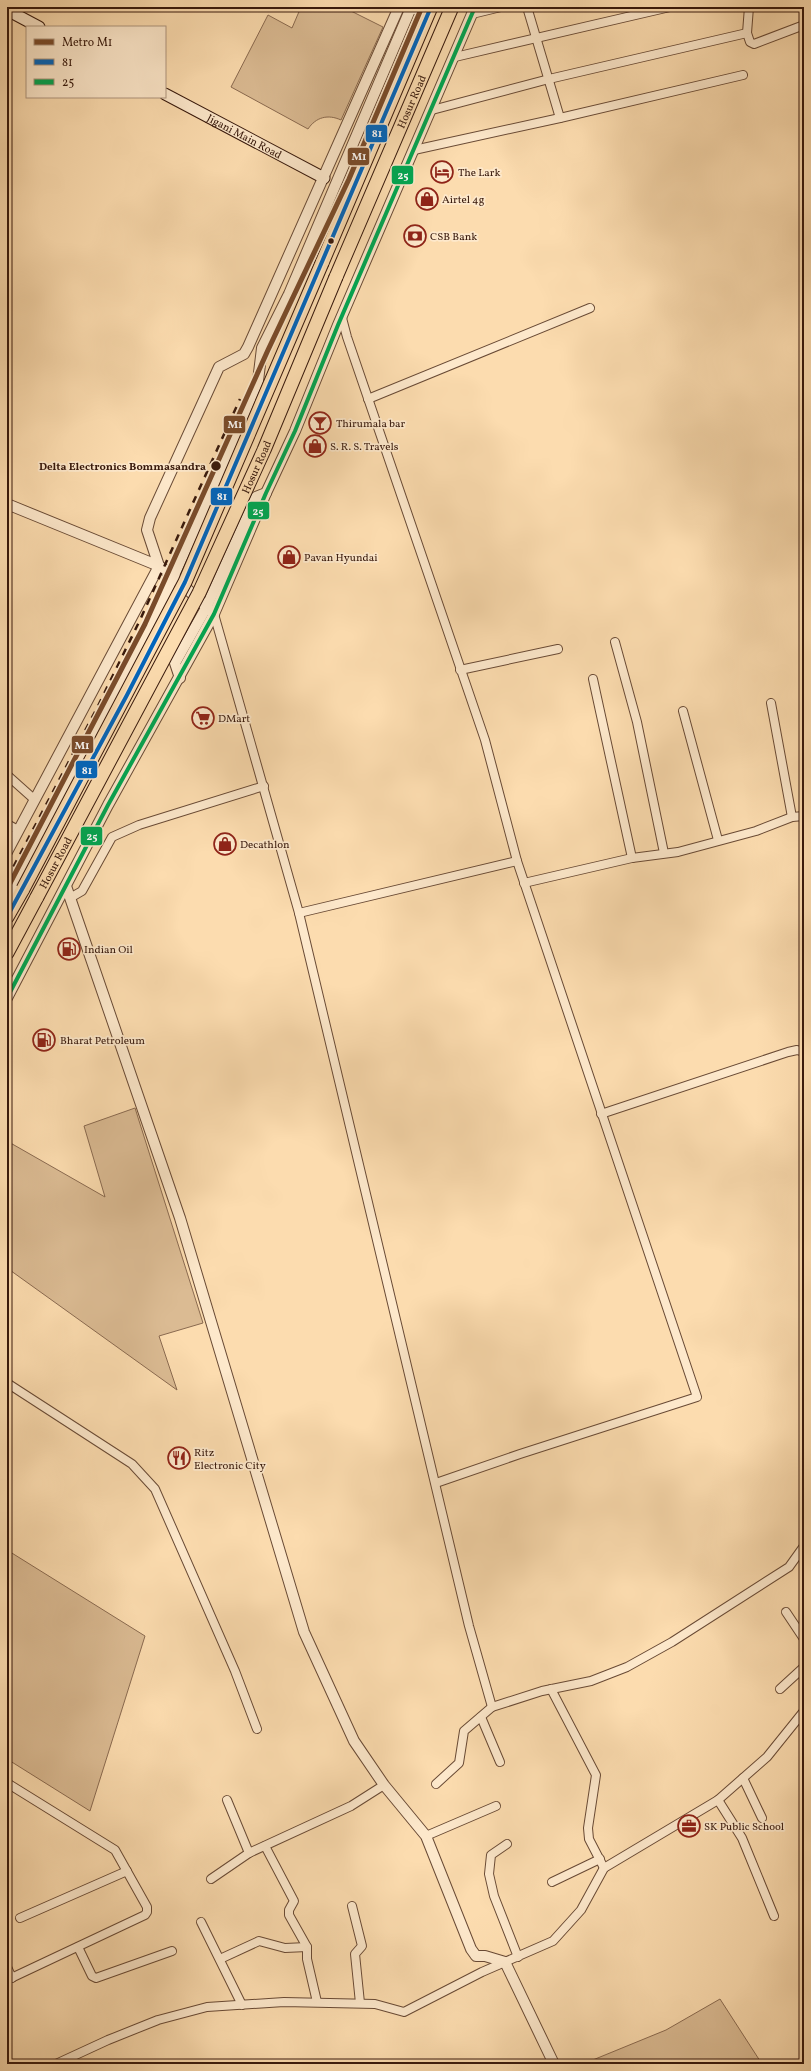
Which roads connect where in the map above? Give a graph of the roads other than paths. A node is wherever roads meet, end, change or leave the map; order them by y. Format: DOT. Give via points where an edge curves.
graph roads {
  1 [pos="399,7"];
  2 [pos="422,7"];
  3 [pos="431,7"];
  4 [pos="452,7"];
  5 [pos="501,7"];
  6 [pos="527,7"];
  7 [pos="670,7"];
  8 [pos="749,7"];
  9 [pos="7,10"];
  10 [pos="474,10"];
  11 [pos="804,25"];
  12 [pos="37,26"];
  13 [pos="747,33"];
  14 [pos="536,39"];
  15 [pos="455,57"];
  16 [pos="743,75"];
  17 [pos="549,79"];
  18 [pos="166,95"];
  19 [pos="432,110"];
  20 [pos="560,118"];
  21 [pos="414,150"];
  22 [pos="324,178"];
  23 [pos="310,211"];
  24 [pos="321,218"];
  25 [pos="590,308"];
  26 [pos="342,318"];
  27 [pos="368,399"];
  28 [pos="7,504"];
  29 [pos="159,566"];
  30 [pos="173,576"];
  31 [pos="210,611"];
  32 [pos="148,633"];
  33 [pos="615,642"];
  34 [pos="558,649"];
  35 [pos="180,653"];
  36 [pos="460,670"];
  37 [pos="180,678"];
  38 [pos="593,679"];
  39 [pos="771,703"];
  40 [pos="682,711"];
  41 [pos="7,774"];
  42 [pos="264,786"];
  43 [pos="35,800"];
  44 [pos="804,816"];
  45 [pos="792,818"];
  46 [pos="7,824"];
  47 [pos="18,830"];
  48 [pos="718,840"];
  49 [pos="7,852"];
  50 [pos="664,853"];
  51 [pos="632,858"];
  52 [pos="517,861"];
  53 [pos="524,883"];
  54 [pos="66,886"];
  55 [pos="7,897"];
  56 [pos="70,898"];
  57 [pos="299,913"];
  58 [pos="7,917"];
  59 [pos="7,953"];
  60 [pos="7,998"];
  61 [pos="804,1052"];
  62 [pos="602,1114"];
  63 [pos="7,1383"];
  64 [pos="436,1483"];
  65 [pos="804,1546"];
  66 [pos="786,1612"];
  67 [pos="804,1639"];
  68 [pos="804,1667"];
  69 [pos="551,1689"];
  70 [pos="780,1689"];
  71 [pos="492,1707"];
  72 [pos="804,1711"];
  73 [pos="481,1717"];
  74 [pos="258,1729"];
  75 [pos="500,1762"];
  76 [pos="743,1778"];
  77 [pos="7,1783"];
  78 [pos="436,1784"];
  79 [pos="384,1785"];
  80 [pos="227,1800"];
  81 [pos="718,1800"];
  82 [pos="496,1806"];
  83 [pos="762,1818"];
  84 [pos="426,1836"];
  85 [pos="507,1844"];
  86 [pos="265,1846"];
  87 [pos="249,1853"];
  88 [pos="600,1859"];
  89 [pos="604,1868"];
  90 [pos="127,1871"];
  91 [pos="211,1879"];
  92 [pos="552,1882"];
  93 [pos="352,1906"];
  94 [pos="774,1916"];
  95 [pos="20,1918"];
  96 [pos="201,1922"];
  97 [pos="78,1947"];
  98 [pos="307,1947"];
  99 [pos="172,1951"];
  100 [pos="518,1957"];
  101 [pos="220,1959"];
  102 [pos="505,1962"];
  103 [pos="7,1967"];
  104 [pos="9,1979"];
  105 [pos="317,2002"];
  106 [pos="360,2004"];
  107 [pos="242,2005"];
  108 [pos="56,2064"];
  109 [pos="554,2064"];
  1 -- 22 [label="street"];
  2 -- 24 [label="street" via="410,10"];
  3 -- 58 [label="highway, Hosur Road, bridge" via="185,582"];
  4 -- 59 [label="highway, Hosur Road, bridge" via="264,450 199,593"];
  5 -- 10 [label="street"];
  6 -- 14 [label="street"];
  7 -- 14 [label="street"];
  8 -- 13 [label="street"];
  9 -- 12 [label="main road"];
  10 -- 15 [label="street"];
  11 -- 13 [label="street" via="754,44 750,42"];
  13 -- 17 [label="street"];
  14 -- 15 [label="street"];
  14 -- 17 [label="street"];
  15 -- 19 [label="street"];
  16 -- 20 [label="street"];
  17 -- 19 [label="street"];
  17 -- 20 [label="street"];
  18 -- 22 [label="main road, Jigani Main Road"];
  19 -- 21 [label="street"];
  20 -- 21 [label="street"];
  21 -- 26 [label="street"];
  22 -- 23 [label="street"];
  23 -- 24 [label="street"];
  23 -- 29 [label="street" via="244,354 219,367 150,518 147,530"];
  24 -- 30 [label="street" via="262,348 258,381"];
  25 -- 27 [label="street"];
  26 -- 27 [label="street"];
  26 -- 31 [label="street" via="295,431"];
  27 -- 36 [label="street"];
  28 -- 29 [label="street"];
  29 -- 30 [label="street"];
  29 -- 43 [label="street"];
  30 -- 31 [label="street"];
  30 -- 32 [label="street"];
  31 -- 35 [label="street"];
  31 -- 37 [label="street"];
  31 -- 42 [label="street"];
  32 -- 35 [label="street"];
  32 -- 55 [label="street"];
  33 -- 50 [label="street" via="636,722"];
  34 -- 36 [label="street"];
  35 -- 37 [label="street" via="175,663"];
  36 -- 52 [label="street" via="484,740"];
  37 -- 54 [label="street"];
  38 -- 51 [label="street"];
  39 -- 45 [label="street"];
  40 -- 48 [label="street"];
  41 -- 43 [label="street"];
  42 -- 56 [label="street" via="139,825 112,837 82,891"];
  42 -- 57 [label="street"];
  43 -- 47 [label="street"];
  44 -- 45 [label="street"];
  45 -- 48 [label="street" via="756,831"];
  46 -- 47 [label="street"];
  47 -- 49 [label="street"];
  48 -- 50 [label="street" via="678,852"];
  50 -- 51 [label="street"];
  51 -- 53 [label="street"];
  52 -- 53 [label="street"];
  52 -- 57 [label="street"];
  53 -- 62 [label="street"];
  54 -- 56 [label="street"];
  54 -- 60 [label="street"];
  56 -- 79 [label="street" via="180,1218 304,1632 354,1741"];
  57 -- 64 [label="street"];
  61 -- 62 [label="street" via="788,1052"];
  62 -- 64 [label="street" via="697,1397"];
  63 -- 74 [label="street" via="132,1464 155,1489"];
  64 -- 71 [label="street" via="469,1626"];
  65 -- 69 [label="street" via="789,1567 672,1642 627,1667 591,1681"];
  66 -- 67 [label="street"];
  68 -- 70 [label="street"];
  69 -- 71 [label="street"];
  69 -- 88 [label="street" via="596,1775 588,1828 589,1839"];
  71 -- 73 [label="street"];
  72 -- 76 [label="street" via="767,1757"];
  73 -- 75 [label="street"];
  73 -- 78 [label="street" via="464,1731 459,1763"];
  76 -- 81 [label="street"];
  76 -- 83 [label="street"];
  77 -- 90 [label="street" via="115,1850"];
  79 -- 84 [label="street"];
  79 -- 86 [label="street" via="351,1806"];
  80 -- 87 [label="street"];
  81 -- 89 [label="street"];
  81 -- 94 [label="street" via="742,1838"];
  82 -- 84 [label="street"];
  84 -- 102 [label="street" via="471,1949 476,1956"];
  85 -- 100 [label="street" via="491,1854 489,1874 494,1896"];
  86 -- 87 [label="street"];
  86 -- 98 [label="street" via="294,1901 289,1915"];
  87 -- 91 [label="street"];
  88 -- 89 [label="street"];
  88 -- 92 [label="street"];
  89 -- 100 [label="street" via="581,1910 553,1941"];
  90 -- 95 [label="street"];
  90 -- 97 [label="street" via="147,1907 147,1912"];
  93 -- 106 [label="street" via="362,1946 354,1954"];
  96 -- 101 [label="street"];
  97 -- 99 [label="street" via="92,1976 96,1978"];
  97 -- 104 [label="street"];
  98 -- 101 [label="street" via="285,1948 259,1940"];
  98 -- 105 [label="street" via="307,1959"];
  100 -- 102 [label="street"];
  101 -- 107 [label="street"];
  102 -- 106 [label="street" via="404,2012 375,2004"];
  102 -- 109 [label="street"];
  103 -- 104 [label="street"];
  105 -- 106 [label="street"];
  105 -- 107 [label="street"];
  107 -- 108 [label="street" via="207,2007 158,2020"];
}
